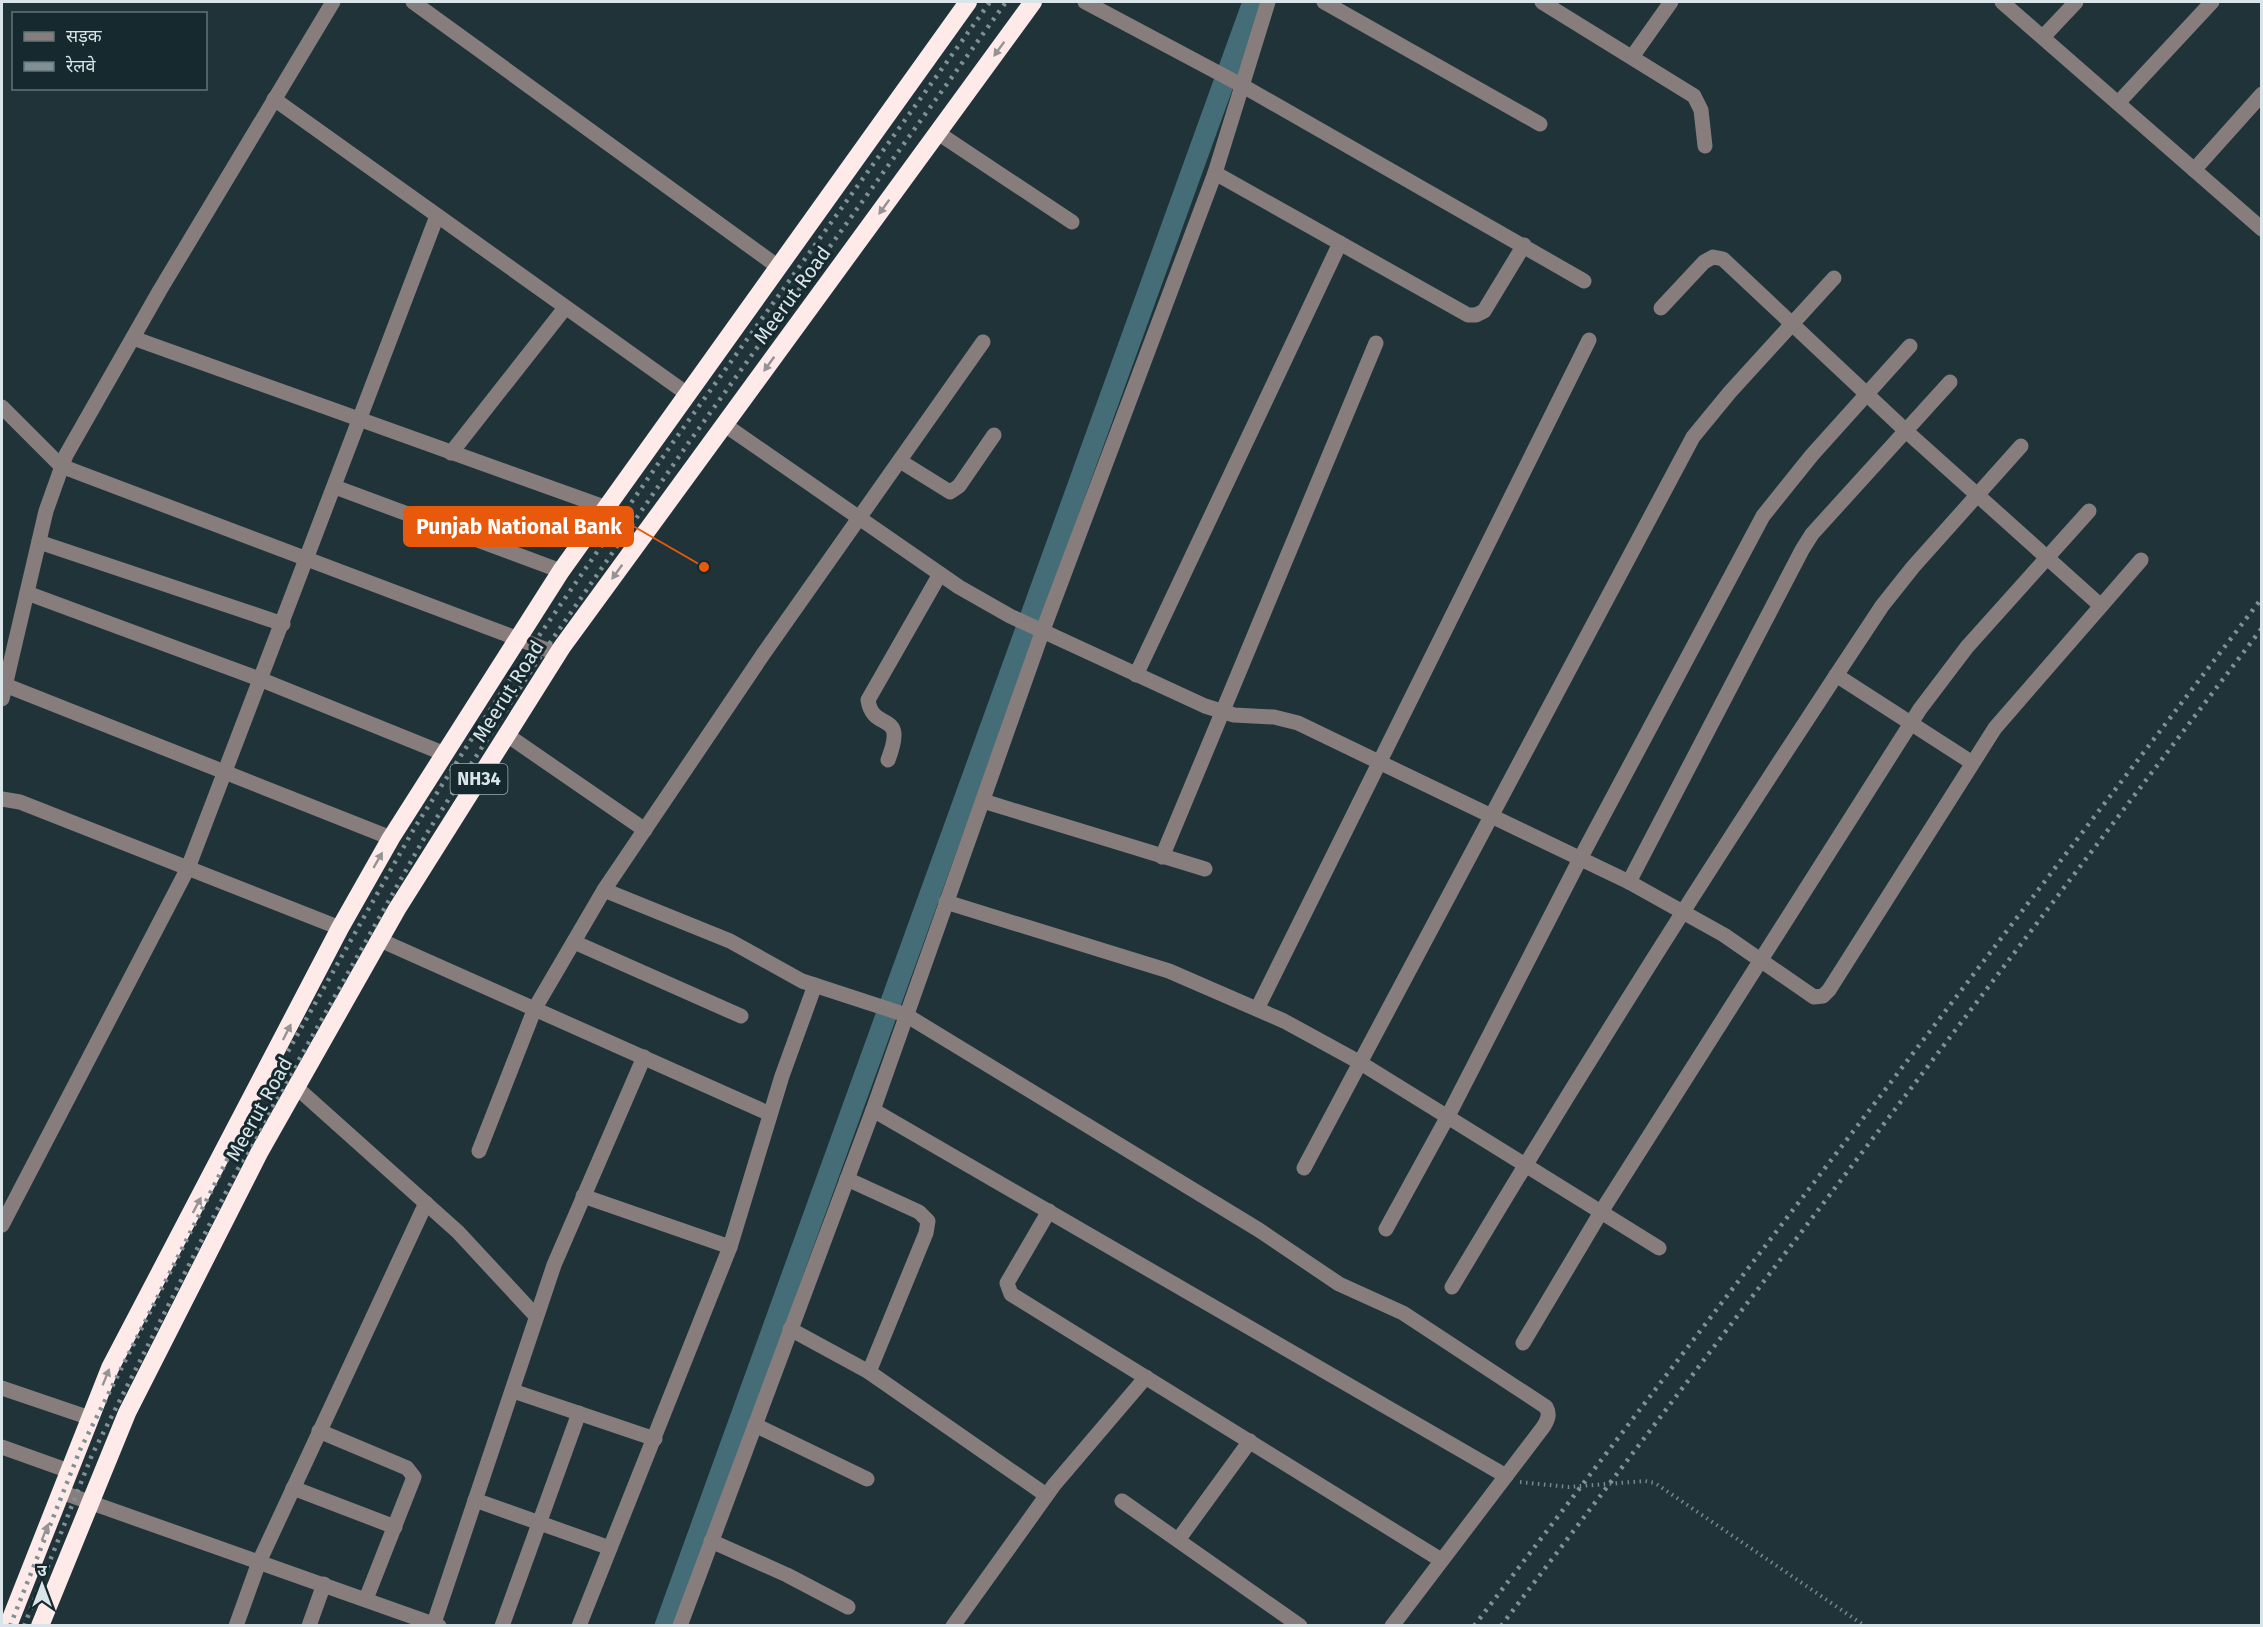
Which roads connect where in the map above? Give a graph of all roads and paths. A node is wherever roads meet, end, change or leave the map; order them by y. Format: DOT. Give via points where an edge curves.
graph roads {
  1 [pos="333,2"];
  2 [pos="414,2"];
  3 [pos="968,2"];
  4 [pos="1034,2"];
  5 [pos="1085,2"];
  6 [pos="1268,2"];
  7 [pos="1324,2"];
  8 [pos="1671,2"];
  9 [pos="2002,2"];
  10 [pos="2076,2"];
  11 [pos="2212,2"];
  12 [pos="1549,3"];
  13 [pos="2043,37"];
  14 [pos="1632,57"];
  15 [pos="1240,84"];
  16 [pos="2262,94"];
  17 [pos="274,99"];
  18 [pos="2118,103"];
  19 [pos="1540,124"];
  20 [pos="938,133"];
  21 [pos="1705,146"];
  22 [pos="2194,170"];
  23 [pos="1215,173"];
  24 [pos="437,216"];
  25 [pos="1072,222"];
  26 [pos="2260,226"];
  27 [pos="1340,243"];
  28 [pos="1524,245"];
  29 [pos="777,266"];
  30 [pos="1834,278"];
  31 [pos="1584,281"];
  32 [pos="565,308"];
  33 [pos="1661,308"];
  34 [pos="1793,322"];
  35 [pos="133,338"];
  36 [pos="1589,340"];
  37 [pos="983,342"];
  38 [pos="1376,343"];
  39 [pos="1910,346"];
  40 [pos="1950,382"];
  41 [pos="686,393"];
  42 [pos="1868,393"];
  43 [pos="2,406"];
  44 [pos="361,419"];
  45 [pos="725,424"];
  46 [pos="1906,431"];
  47 [pos="994,435"];
  48 [pos="2021,446"];
  49 [pos="451,453"];
  50 [pos="900,461"];
  51 [pos="61,466"];
  52 [pos="335,487"];
  53 [pos="1977,495"];
  54 [pos="607,508"];
  55 [pos="2089,511"];
  56 [pos="860,520"];
  57 [pos="39,542"];
  58 [pos="2047,558"];
  59 [pos="307,560"];
  60 [pos="2141,560"];
  61 [pos="561,571"];
  62 [pos="940,574"];
  63 [pos="27,593"];
  64 [pos="2101,606"];
  65 [pos="283,624"];
  66 [pos="1038,629"];
  67 [pos="517,639"];
  68 [pos="558,654"];
  69 [pos="1136,675"];
  70 [pos="1836,675"];
  71 [pos="262,680"];
  72 [pos="3,692"];
  73 [pos="1222,713"];
  74 [pos="1910,724"];
  75 [pos="507,735"];
  76 [pos="445,754"];
  77 [pos="888,760"];
  78 [pos="1971,762"];
  79 [pos="1381,763"];
  80 [pos="226,772"];
  81 [pos="2,799"];
  82 [pos="983,801"];
  83 [pos="1491,817"];
  84 [pos="645,830"];
  85 [pos="391,838"];
  86 [pos="1162,857"];
  87 [pos="1580,859"];
  88 [pos="188,868"];
  89 [pos="1205,870"];
  90 [pos="1629,882"];
  91 [pos="604,890"];
  92 [pos="946,903"];
  93 [pos="1684,912"];
  94 [pos="340,928"];
  95 [pos="380,940"];
  96 [pos="574,942"];
  97 [pos="1760,960"];
  98 [pos="815,985"];
  99 [pos="535,1008"];
  100 [pos="1257,1009"];
  101 [pos="901,1012"];
  102 [pos="741,1016"];
  103 [pos="644,1057"];
  104 [pos="1359,1062"];
  105 [pos="296,1087"];
  106 [pos="873,1110"];
  107 [pos="770,1114"];
  108 [pos="1448,1116"];
  109 [pos="478,1151"];
  110 [pos="1525,1164"];
  111 [pos="1304,1168"];
  112 [pos="847,1179"];
  113 [pos="583,1196"];
  114 [pos="426,1203"];
  115 [pos="1049,1210"];
  116 [pos="1601,1212"];
  117 [pos="2,1225"];
  118 [pos="1386,1229"];
  119 [pos="730,1248"];
  120 [pos="1659,1248"];
  121 [pos="1452,1287"];
  122 [pos="536,1315"];
  123 [pos="790,1329"];
  124 [pos="1523,1342"];
  125 [pos="869,1372"];
  126 [pos="1146,1377"];
  127 [pos="2,1388"];
  128 [pos="513,1391"];
  129 [pos="579,1413"];
  130 [pos="90,1418"];
  131 [pos="755,1425"];
  132 [pos="320,1431"];
  133 [pos="655,1439"];
  134 [pos="1250,1441"];
  135 [pos="2,1448"];
  136 [pos="69,1471"];
  137 [pos="1506,1476"];
  138 [pos="867,1479"];
  139 [pos="293,1488"];
  140 [pos="61,1492"];
  141 [pos="1046,1496"];
  142 [pos="475,1500"];
  143 [pos="1122,1501"];
  144 [pos="90,1503"];
  145 [pos="540,1523"];
  146 [pos="395,1527"];
  147 [pos="711,1540"];
  148 [pos="1178,1540"];
  149 [pos="610,1548"];
  150 [pos="1441,1560"];
  151 [pos="259,1562"];
  152 [pos="324,1584"];
  153 [pos="366,1599"];
  154 [pos="848,1606"];
  155 [pos="435,1625"];
  156 [pos="8,1626"];
  157 [pos="40,1626"];
  158 [pos="236,1626"];
  159 [pos="309,1626"];
  160 [pos="502,1626"];
  161 [pos="579,1626"];
  162 [pos="680,1626"];
  163 [pos="953,1626"];
  164 [pos="1300,1626"];
  165 [pos="1392,1626"];
  166 [pos="1865,1626"];
  1 -- 17 [label="street"];
  2 -- 29 [label="street"];
  3 -- 29 [label="highway, Meerut Road / NH34"];
  4 -- 20 [label="highway, Meerut Road / NH34, one-way"];
  5 -- 15 [label="street"];
  6 -- 15 [label="street"];
  7 -- 19 [label="street"];
  8 -- 14 [label="street"];
  9 -- 13 [label="street"];
  10 -- 13 [label="street"];
  11 -- 18 [label="street"];
  12 -- 14 [label="street"];
  13 -- 18 [label="street"];
  14 -- 21 [label="street" via="1699,102"];
  15 -- 23 [label="street"];
  15 -- 28 [label="street"];
  16 -- 22 [label="street"];
  17 -- 24 [label="street"];
  17 -- 35 [label="street"];
  18 -- 22 [label="street"];
  20 -- 25 [label="street"];
  20 -- 45 [label="highway, Meerut Road / NH34, one-way"];
  22 -- 26 [label="street"];
  23 -- 27 [label="street"];
  23 -- 66 [label="street"];
  24 -- 32 [label="street"];
  24 -- 44 [label="street"];
  27 -- 28 [label="street" via="1468,315 1484,311"];
  27 -- 69 [label="street"];
  28 -- 31 [label="street"];
  29 -- 41 [label="highway, Meerut Road / NH34"];
  30 -- 34 [label="street"];
  32 -- 41 [label="street"];
  32 -- 49 [label="street"];
  33 -- 34 [label="street" via="1713,257 1732,265"];
  34 -- 42 [label="street"];
  34 -- 83 [label="street" via="1693,437"];
  35 -- 44 [label="street"];
  35 -- 51 [label="street"];
  36 -- 79 [label="street"];
  37 -- 50 [label="street"];
  38 -- 73 [label="street"];
  39 -- 42 [label="street"];
  40 -- 46 [label="street"];
  41 -- 54 [label="highway, Meerut Road / NH34"];
  42 -- 46 [label="street"];
  42 -- 87 [label="street" via="1763,516"];
  43 -- 51 [label="street"];
  44 -- 49 [label="street"];
  44 -- 52 [label="street"];
  45 -- 56 [label="street"];
  45 -- 68 [label="highway, Meerut Road / NH34, one-way"];
  46 -- 53 [label="street"];
  46 -- 90 [label="street" via="1802,550"];
  47 -- 50 [label="street" via="959,486 950,492"];
  48 -- 53 [label="street"];
  49 -- 54 [label="street"];
  50 -- 56 [label="street"];
  51 -- 57 [label="street"];
  51 -- 59 [label="street"];
  52 -- 59 [label="street"];
  52 -- 61 [label="street"];
  53 -- 58 [label="street"];
  53 -- 70 [label="street" via="1898,586"];
  54 -- 61 [label="highway, Meerut Road / NH34"];
  55 -- 58 [label="street"];
  56 -- 62 [label="street"];
  56 -- 84 [label="street" via="764,653"];
  57 -- 63 [label="street"];
  57 -- 65 [label="street"];
  58 -- 64 [label="street"];
  58 -- 74 [label="street" via="1951,666"];
  59 -- 65 [label="street"];
  59 -- 67 [label="street"];
  60 -- 64 [label="street"];
  61 -- 67 [label="highway, Meerut Road / NH34"];
  62 -- 66 [label="street"];
  62 -- 77 [label="street" via="868,700 874,715 895,732"];
  63 -- 71 [label="street"];
  63 -- 72 [label="street"];
  64 -- 78 [label="street" via="2006,714"];
  65 -- 71 [label="street"];
  66 -- 69 [label="street"];
  66 -- 82 [label="street"];
  67 -- 68 [label="street"];
  67 -- 76 [label="highway, Meerut Road / NH34"];
  68 -- 75 [label="highway, Meerut Road / NH34"];
  69 -- 73 [label="street"];
  70 -- 74 [label="street"];
  70 -- 93 [label="street"];
  71 -- 76 [label="street"];
  71 -- 80 [label="street"];
  72 -- 80 [label="street"];
  73 -- 79 [label="street" via="1285,719"];
  73 -- 86 [label="street"];
  74 -- 78 [label="street"];
  74 -- 97 [label="street"];
  75 -- 84 [label="street"];
  75 -- 95 [label="highway, Meerut Road / NH34"];
  76 -- 85 [label="highway, Meerut Road / NH34"];
  78 -- 97 [label="street" via="1823,996 1806,993"];
  79 -- 83 [label="street"];
  79 -- 100 [label="street"];
  80 -- 85 [label="street"];
  80 -- 88 [label="street"];
  81 -- 88 [label="street" via="20,802"];
  82 -- 86 [label="street"];
  82 -- 92 [label="street"];
  83 -- 87 [label="street"];
  83 -- 104 [label="street"];
  84 -- 91 [label="street"];
  94 -- 85 [label="highway, Meerut Road / NH34, one-way"];
  86 -- 89 [label="street"];
  87 -- 90 [label="street"];
  87 -- 108 [label="street"];
  88 -- 94 [label="street"];
  88 -- 117 [label="street"];
  90 -- 93 [label="street"];
  91 -- 96 [label="street"];
  91 -- 98 [label="street" via="709,932"];
  92 -- 100 [label="street" via="1169,971"];
  92 -- 101 [label="street"];
  93 -- 97 [label="street"];
  93 -- 110 [label="street"];
  130 -- 94 [label="highway, Meerut Road / NH34, one-way" via="110,1368"];
  95 -- 99 [label="street"];
  95 -- 105 [label="highway, Meerut Road / NH34"];
  96 -- 99 [label="street"];
  96 -- 102 [label="street"];
  97 -- 116 [label="street"];
  98 -- 101 [label="street"];
  98 -- 107 [label="street"];
  99 -- 103 [label="street"];
  99 -- 109 [label="street"];
  100 -- 104 [label="street"];
  101 -- 106 [label="street"];
  101 -- 137 [label="street" via="1259,1230 1346,1288 1403,1313 1546,1407 1548,1420"];
  103 -- 107 [label="street"];
  103 -- 113 [label="street"];
  104 -- 108 [label="street"];
  104 -- 111 [label="street"];
  105 -- 114 [label="street"];
  105 -- 144 [label="highway, Meerut Road / NH34" via="127,1413"];
  106 -- 112 [label="street"];
  106 -- 115 [label="street"];
  107 -- 119 [label="street"];
  108 -- 110 [label="street"];
  108 -- 118 [label="street"];
  110 -- 116 [label="street"];
  110 -- 121 [label="street"];
  112 -- 123 [label="street"];
  112 -- 125 [label="street" via="919,1212 927,1221 926,1233"];
  113 -- 119 [label="street"];
  113 -- 122 [label="street"];
  114 -- 122 [label="street" via="484,1257"];
  114 -- 132 [label="street"];
  115 -- 126 [label="street" via="1007,1289"];
  115 -- 137 [label="street"];
  116 -- 120 [label="street"];
  116 -- 124 [label="street"];
  119 -- 133 [label="street"];
  122 -- 128 [label="street"];
  123 -- 125 [label="street"];
  123 -- 131 [label="street"];
  125 -- 141 [label="street"];
  126 -- 134 [label="street"];
  126 -- 141 [label="street"];
  127 -- 130 [label="street"];
  128 -- 129 [label="street"];
  128 -- 142 [label="street"];
  129 -- 133 [label="street"];
  129 -- 145 [label="street"];
  130 -- 136 [label="highway, Meerut Road / NH34"];
  131 -- 138 [label="street"];
  131 -- 147 [label="street"];
  132 -- 139 [label="street"];
  132 -- 146 [label="street" via="412,1472 412,1485"];
  133 -- 149 [label="street"];
  134 -- 148 [label="street"];
  134 -- 150 [label="street"];
  135 -- 136 [label="street"];
  136 -- 140 [label="highway, Meerut Road / NH34"];
  137 -- 150 [label="street"];
  137 -- 166 [label="path" via="1550,1487 1655,1483"];
  139 -- 146 [label="street"];
  139 -- 151 [label="street"];
  140 -- 144 [label="street"];
  156 -- 140 [label="highway, Meerut Road / NH34, one-way"];
  141 -- 163 [label="street"];
  142 -- 145 [label="street"];
  142 -- 155 [label="street"];
  143 -- 148 [label="street"];
  144 -- 151 [label="street"];
  144 -- 157 [label="highway, Meerut Road / NH34"];
  145 -- 149 [label="street"];
  145 -- 160 [label="street"];
  146 -- 153 [label="street"];
  147 -- 154 [label="street"];
  147 -- 162 [label="street"];
  148 -- 164 [label="street"];
  149 -- 161 [label="street"];
  150 -- 165 [label="street"];
  151 -- 152 [label="street"];
  151 -- 158 [label="street"];
  152 -- 153 [label="street"];
  152 -- 159 [label="street"];
  153 -- 155 [label="street"];
}
